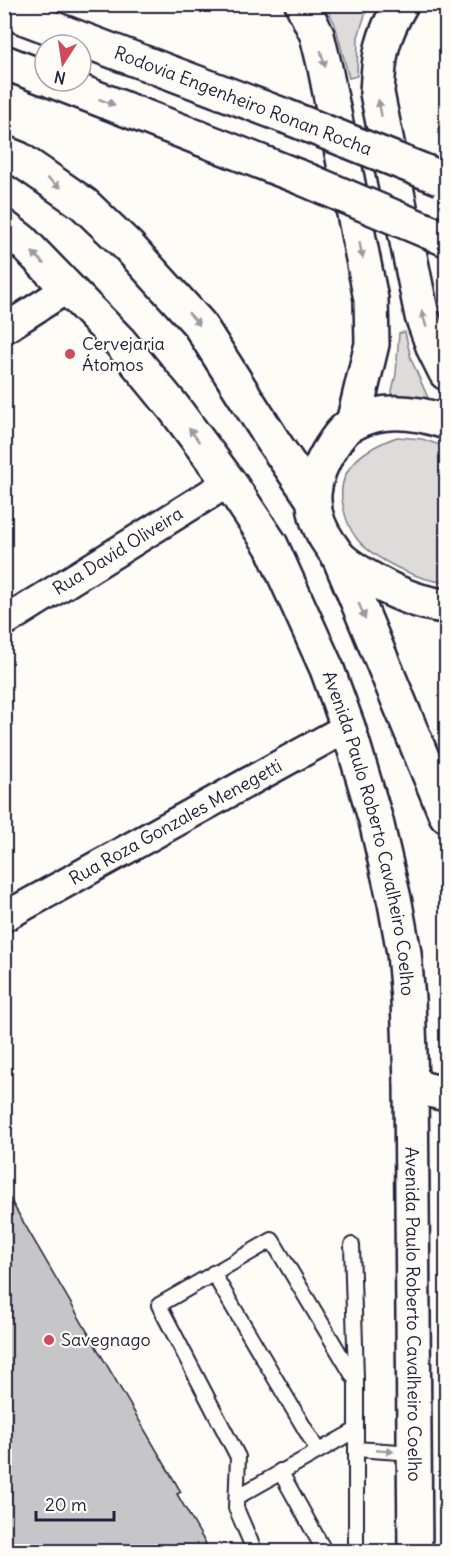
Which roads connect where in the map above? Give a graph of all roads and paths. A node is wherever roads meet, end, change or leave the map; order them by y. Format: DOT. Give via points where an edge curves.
graph roads {
  1 [pos="302,4"];
  2 [pos="401,4"];
  3 [pos="4,10"];
  4 [pos="4,62"];
  5 [pos="33,73"];
  6 [pos="84,93"];
  7 [pos="4,153"];
  8 [pos="444,180"];
  9 [pos="4,227"];
  10 [pos="447,239"];
  11 [pos="68,288"];
  12 [pos="4,329"];
  13 [pos="447,373"];
  14 [pos="447,422"];
  15 [pos="352,423"];
  16 [pos="229,482"];
  17 [pos="312,498"];
  18 [pos="339,557"];
  19 [pos="447,606"];
  20 [pos="4,622"];
  21 [pos="348,727"];
  22 [pos="447,815"];
  23 [pos="4,917"];
  24 [pos="411,1082"];
  25 [pos="447,1094"];
  26 [pos="352,1245"];
  27 [pos="213,1273"];
  28 [pos="356,1381"];
  29 [pos="356,1430"];
  30 [pos="356,1449"];
  31 [pos="318,1451"];
  32 [pos="414,1453"];
  33 [pos="280,1471"];
  34 [pos="237,1497"];
  35 [pos="255,1551"];
  36 [pos="325,1551"];
  37 [pos="356,1551"];
  38 [pos="415,1551"];
  1 -- 15 [label="main road, one-way" via="316,34 325,68 371,299 372,344"];
  13 -- 2 [label="main road, one-way" via="422,316 377,93 379,56"];
  3 -- 8 [label="main road, Rodovia Engenheiro Ronan Rocha, bridge"];
  4 -- 5 [label="main road"];
  6 -- 10 [label="main road, one-way, bridge"];
  7 -- 17 [label="main road, one-way" via="19,159 84,204 199,324"];
  11 -- 9 [label="main road, Avenida Paulo Roberto Cavalheiro Coelho, one-way"];
  11 -- 12 [label="street"];
  16 -- 11 [label="main road, Avenida Paulo Roberto Cavalheiro Coelho, one-way" via="120,342"];
  14 -- 15 [label="main road" via="425,415 388,412"];
  15 -- 17 [label="main road" via="327,454"];
  16 -- 20 [label="street, Rua David Oliveira"];
  16 -- 21 [label="main road, Avenida Paulo Roberto Cavalheiro Coelho" via="271,545 327,669"];
  17 -- 18 [label="main road" via="316,519"];
  18 -- 19 [label="main road" via="395,593"];
  18 -- 22 [label="main road, one-way"];
  21 -- 23 [label="street, Rua Roza Gonzales Menegetti"];
  21 -- 24 [label="main road, Avenida Paulo Roberto Cavalheiro Coelho" via="376,821 404,953"];
  24 -- 25 [label="main road"];
  24 -- 32 [label="main road, Avenida Paulo Roberto Cavalheiro Coelho"];
  26 -- 28 [label="lane"];
  27 -- 28 [label="lane" via="272,1240"];
  27 -- 31 [label="lane"];
  27 -- 34 [label="lane" via="159,1305 238,1456"];
  28 -- 29 [label="lane"];
  29 -- 30 [label="lane"];
  29 -- 31 [label="lane"];
  30 -- 32 [label="lane, one-way"];
  30 -- 37 [label="lane"];
  31 -- 33 [label="lane"];
  32 -- 38 [label="main road, Avenida Paulo Roberto Cavalheiro Coelho"];
  33 -- 34 [label="lane"];
  33 -- 36 [label="lane"];
  34 -- 35 [label="lane" via="236,1508"];
}
